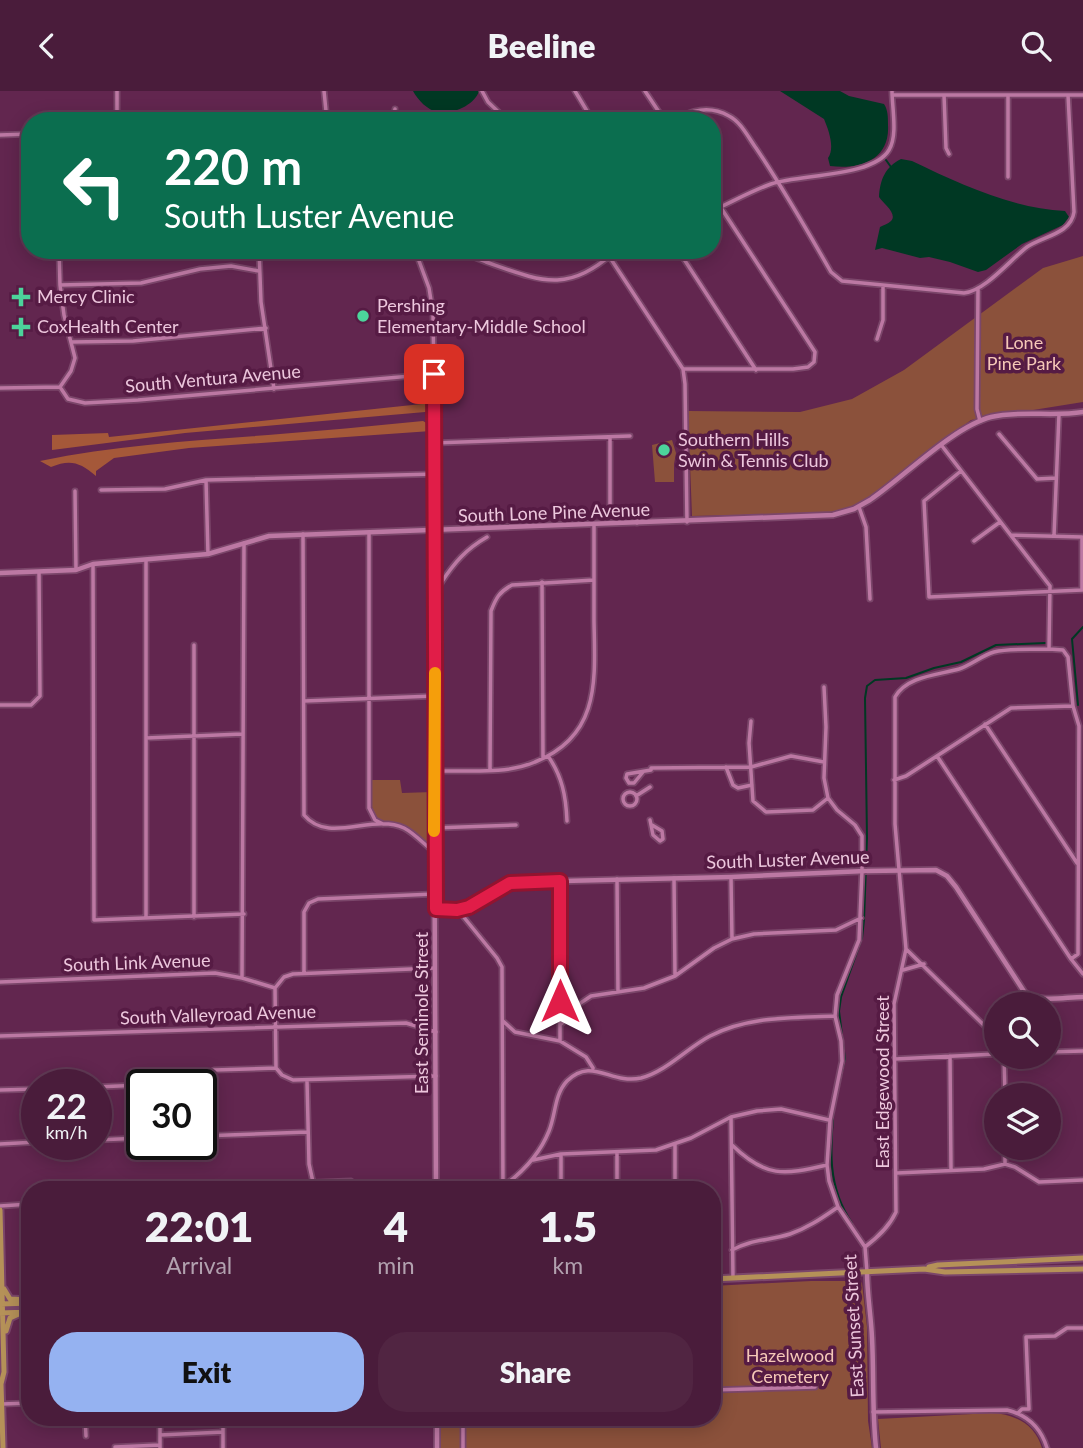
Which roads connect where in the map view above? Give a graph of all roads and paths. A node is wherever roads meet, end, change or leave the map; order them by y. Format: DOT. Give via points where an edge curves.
graph roads {
  1 [pos="117,91"];
  2 [pos="324,91"];
  3 [pos="481,91"];
  4 [pos="575,91"];
  5 [pos="645,91"];
  6 [pos="892,93"];
  7 [pos="944,95"];
  8 [pos="1008,95"];
  9 [pos="1068,95"];
  10 [pos="1083,95"];
  11 [pos="395,109"];
  12 [pos="117,112"];
  13 [pos="326,112"];
  14 [pos="394,112"];
  15 [pos="499,112"];
  16 [pos="588,112"];
  17 [pos="659,112"];
  18 [pos="691,112"];
  19 [pos="718,112"];
  20 [pos="721,113"];
  21 [pos="21,134"];
  22 [pos="0,135"];
  23 [pos="948,154"];
  24 [pos="1008,177"];
  25 [pos="779,182"];
  26 [pos="721,207"];
  27 [pos="59,259"];
  28 [pos="259,259"];
  29 [pos="418,259"];
  30 [pos="478,259"];
  31 [pos="607,259"];
  32 [pos="611,259"];
  33 [pos="684,259"];
  34 [pos="258,271"];
  35 [pos="60,285"];
  36 [pos="883,286"];
  37 [pos="978,289"];
  38 [pos="266,328"];
  39 [pos="877,339"];
  40 [pos="72,342"];
  41 [pos="683,369"];
  42 [pos="756,370"];
  43 [pos="434,374"];
  44 [pos="60,387"];
  45 [pos="0,388"];
  46 [pos="274,389"];
  47 [pos="1083,412"];
  48 [pos="1059,414"];
  49 [pos="980,421"];
  50 [pos="999,434"];
  51 [pos="630,436"];
  52 [pos="610,437"];
  53 [pos="435,443"];
  54 [pos="942,446"];
  55 [pos="961,471"];
  56 [pos="435,474"];
  57 [pos="1056,478"];
  58 [pos="206,480"];
  59 [pos="102,490"];
  60 [pos="75,491"];
  61 [pos="859,507"];
  62 [pos="687,522"];
  63 [pos="1000,522"];
  64 [pos="637,523"];
  65 [pos="594,524"];
  66 [pos="436,531"];
  67 [pos="369,532"];
  68 [pos="303,534"];
  69 [pos="1011,535"];
  70 [pos="1054,536"];
  71 [pos="486,537"];
  72 [pos="974,541"];
  73 [pos="244,543"];
  74 [pos="208,554"];
  75 [pos="146,560"];
  76 [pos="93,564"];
  77 [pos="76,570"];
  78 [pos="39,572"];
  79 [pos="0,573"];
  80 [pos="594,580"];
  81 [pos="542,582"];
  82 [pos="435,583"];
  83 [pos="1082,590"];
  84 [pos="1051,591"];
  85 [pos="870,599"];
  86 [pos="194,645"];
  87 [pos="1049,649"];
  88 [pos="824,687"];
  89 [pos="434,696"];
  90 [pos="368,698"];
  91 [pos="304,701"];
  92 [pos="0,705"];
  93 [pos="1073,706"];
  94 [pos="751,721"];
  95 [pos="985,724"];
  96 [pos="1081,727"];
  97 [pos="243,734"];
  98 [pos="194,736"];
  99 [pos="146,738"];
  100 [pos="937,756"];
  101 [pos="545,757"];
  102 [pos="824,762"];
  103 [pos="726,767"];
  104 [pos="751,767"];
  105 [pos="490,769"];
  106 [pos="434,771"];
  107 [pos="643,772"];
  108 [pos="894,780"];
  109 [pos="752,785"];
  110 [pos="650,787"];
  111 [pos="636,796"];
  112 [pos="828,797"];
  113 [pos="567,821"];
  114 [pos="384,825"];
  115 [pos="516,825"];
  116 [pos="434,828"];
  117 [pos="435,853"];
  118 [pos="1078,865"];
  119 [pos="899,870"];
  120 [pos="865,871"];
  121 [pos="731,877"];
  122 [pos="674,878"];
  123 [pos="617,879"];
  124 [pos="560,881"];
  125 [pos="435,894"];
  126 [pos="436,909"];
  127 [pos="457,910"];
  128 [pos="244,914"];
  129 [pos="194,917"];
  130 [pos="146,918"];
  131 [pos="861,918"];
  132 [pos="732,939"];
  133 [pos="906,949"];
  134 [pos="1071,959"];
  135 [pos="924,964"];
  136 [pos="436,968"];
  137 [pos="903,970"];
  138 [pos="304,973"];
  139 [pos="1083,974"];
  140 [pos="675,976"];
  141 [pos="242,978"];
  142 [pos="0,982"];
  143 [pos="275,988"];
  144 [pos="618,992"];
  145 [pos="1083,997"];
  146 [pos="835,1016"];
  147 [pos="503,1021"];
  148 [pos="560,1025"];
  149 [pos="984,1025"];
  150 [pos="276,1026"];
  151 [pos="436,1032"];
  152 [pos="0,1036"];
  153 [pos="560,1041"];
  154 [pos="1083,1051"];
  155 [pos="1061,1052"];
  156 [pos="984,1055"];
  157 [pos="950,1056"];
  158 [pos="895,1059"];
  159 [pos="276,1068"];
  160 [pos="594,1069"];
  161 [pos="217,1070"];
  162 [pos="436,1076"];
  163 [pos="307,1081"];
  164 [pos="21,1089"];
  165 [pos="0,1090"];
  166 [pos="731,1117"];
  167 [pos="830,1120"];
  168 [pos="307,1132"];
  169 [pos="217,1135"];
  170 [pos="21,1143"];
  171 [pos="0,1144"];
  172 [pos="674,1145"];
  173 [pos="732,1145"];
  174 [pos="617,1153"];
  175 [pos="561,1154"];
  176 [pos="533,1160"];
  177 [pos="1005,1160"];
  178 [pos="1005,1164"];
  179 [pos="827,1165"];
  180 [pos="951,1170"];
  181 [pos="897,1173"];
  182 [pos="1083,1179"];
  183 [pos="313,1181"];
  184 [pos="436,1181"];
  185 [pos="503,1181"];
  186 [pos="510,1181"];
  187 [pos="561,1181"];
  188 [pos="617,1181"];
  189 [pos="675,1181"];
  190 [pos="21,1205"];
  191 [pos="838,1207"];
  192 [pos="0,1208"];
  193 [pos="864,1247"];
  194 [pos="732,1250"];
  195 [pos="1083,1258"];
  196 [pos="924,1269"];
  197 [pos="1083,1269"];
  198 [pos="867,1272"];
  199 [pos="733,1278"];
  200 [pos="721,1279"];
  201 [pos="2,1281"];
  202 [pos="21,1301"];
  203 [pos="21,1303"];
  204 [pos="1,1304"];
  205 [pos="21,1312"];
  206 [pos="1,1313"];
  207 [pos="21,1313"];
  208 [pos="1083,1328"];
  209 [pos="4,1372"];
  210 [pos="0,1384"];
  211 [pos="815,1387"];
  212 [pos="721,1390"];
  213 [pos="21,1403"];
  214 [pos="2,1404"];
  215 [pos="873,1412"];
  216 [pos="1018,1413"];
  217 [pos="1,1416"];
  218 [pos="85,1426"];
  219 [pos="160,1426"];
  220 [pos="223,1426"];
  221 [pos="437,1426"];
  222 [pos="463,1426"];
  223 [pos="223,1432"];
  224 [pos="160,1435"];
  225 [pos="86,1436"];
  226 [pos="115,1447"];
  227 [pos="160,1447"];
  228 [pos="3,1448"];
  229 [pos="223,1448"];
  230 [pos="437,1448"];
  231 [pos="463,1448"];
  232 [pos="876,1448"];
  233 [pos="1047,1448"];
  1 -- 12 [label="street"];
  2 -- 13 [label="street"];
  3 -- 15 [label="street"];
  4 -- 16 [label="street"];
  5 -- 17 [label="street"];
  6 -- 7 [label="street"];
  6 -- 25 [label="street" via="891,145 884,156 869,166"];
  7 -- 8 [label="street"];
  7 -- 23 [label="street"];
  8 -- 9 [label="street"];
  8 -- 24 [label="street"];
  9 -- 10 [label="street"];
  9 -- 37 [label="street" via="1073,219 1028,247"];
  11 -- 14 [label="street"];
  18 -- 19 [label="street"];
  20 -- 25 [label="street" via="737,121"];
  21 -- 22 [label="street"];
  25 -- 26 [label="street"];
  25 -- 36 [label="street" via="831,272 842,281"];
  26 -- 42 [label="street" via="816,352 808,367"];
  27 -- 35 [label="street"];
  28 -- 34 [label="street"];
  29 -- 43 [label="street, East Seminole Street" via="432,300"];
  30 -- 31 [label="street" via="534,279 556,281 575,278"];
  32 -- 41 [label="street"];
  33 -- 42 [label="street"];
  34 -- 35 [label="street" via="231,266 141,283"];
  34 -- 38 [label="street"];
  35 -- 40 [label="street"];
  36 -- 37 [label="street" via="957,293"];
  36 -- 39 [label="street" via="883,320"];
  37 -- 49 [label="street"];
  38 -- 40 [label="street"];
  38 -- 46 [label="street"];
  40 -- 44 [label="street" via="75,358"];
  41 -- 42 [label="street"];
  41 -- 62 [label="street"];
  43 -- 46 [label="street, South Ventura Avenue"];
  43 -- 53 [label="street, East Seminole Street"];
  44 -- 45 [label="street"];
  44 -- 46 [label="street, South Ventura Avenue" via="68,399 85,403"];
  47 -- 48 [label="street, South Lone Pine Avenue"];
  48 -- 49 [label="street, South Lone Pine Avenue" via="1004,415"];
  48 -- 57 [label="street"];
  49 -- 54 [label="street, South Lone Pine Avenue"];
  50 -- 57 [label="street" via="1037,479"];
  51 -- 52 [label="street"];
  52 -- 53 [label="street"];
  52 -- 64 [label="street" via="610,513 637,514"];
  53 -- 56 [label="street, East Seminole Street"];
  54 -- 55 [label="street"];
  54 -- 61 [label="street, South Lone Pine Avenue"];
  55 -- 63 [label="street"];
  55 -- 84 [label="street" via="924,501 929,597"];
  56 -- 58 [label="street"];
  56 -- 66 [label="street, East Seminole Street"];
  57 -- 70 [label="street"];
  58 -- 59 [label="street" via="165,489"];
  58 -- 74 [label="street"];
  60 -- 77 [label="street"];
  61 -- 62 [label="street, South Lone Pine Avenue" via="827,516"];
  61 -- 85 [label="street" via="866,527"];
  62 -- 64 [label="street, South Lone Pine Avenue"];
  63 -- 69 [label="street"];
  63 -- 72 [label="street"];
  64 -- 65 [label="street, South Lone Pine Avenue"];
  65 -- 66 [label="street, South Lone Pine Avenue"];
  65 -- 80 [label="street"];
  66 -- 67 [label="street, South Lone Pine Avenue"];
  66 -- 82 [label="street, East Seminole Street"];
  67 -- 68 [label="street, South Lone Pine Avenue"];
  67 -- 90 [label="street"];
  68 -- 73 [label="street, South Lone Pine Avenue"];
  68 -- 91 [label="street"];
  69 -- 70 [label="street"];
  69 -- 84 [label="street"];
  70 -- 83 [label="street" via="1082,537"];
  71 -- 82 [label="street" via="469,547 441,583"];
  73 -- 74 [label="street, South Lone Pine Avenue"];
  73 -- 97 [label="street"];
  74 -- 75 [label="street, South Lone Pine Avenue"];
  75 -- 76 [label="street, South Lone Pine Avenue"];
  75 -- 99 [label="street"];
  76 -- 77 [label="street, South Lone Pine Avenue"];
  76 -- 130 [label="street" via="93,920"];
  77 -- 78 [label="street, South Lone Pine Avenue"];
  78 -- 79 [label="street, South Lone Pine Avenue"];
  78 -- 92 [label="street" via="40,695 31,705"];
  80 -- 81 [label="street"];
  80 -- 101 [label="street" via="595,686 587,714 575,732"];
  81 -- 101 [label="street"];
  81 -- 105 [label="street" via="500,591 491,611"];
  82 -- 89 [label="street, East Seminole Street"];
  83 -- 84 [label="street"];
  84 -- 87 [label="street"];
  86 -- 98 [label="street"];
  87 -- 93 [label="street" via="1063,650 1068,657"];
  87 -- 108 [label="street, East Edgewood Street" via="996,652 899,690 895,697"];
  88 -- 102 [label="street"];
  89 -- 90 [label="street"];
  89 -- 106 [label="street, East Seminole Street"];
  90 -- 91 [label="street"];
  90 -- 114 [label="street" via="369,808"];
  91 -- 114 [label="street" via="304,815 321,828"];
  93 -- 95 [label="street" via="1011,708"];
  93 -- 96 [label="street"];
  94 -- 104 [label="street"];
  95 -- 100 [label="street"];
  95 -- 118 [label="street"];
  96 -- 118 [label="street"];
  97 -- 98 [label="street"];
  97 -- 128 [label="street"];
  98 -- 99 [label="street"];
  98 -- 129 [label="street"];
  99 -- 130 [label="street"];
  100 -- 108 [label="street"];
  100 -- 134 [label="street"];
  101 -- 105 [label="street" via="520,767"];
  101 -- 113 [label="street" via="557,769"];
  102 -- 104 [label="street" via="791,756"];
  102 -- 112 [label="street"];
  103 -- 104 [label="street"];
  103 -- 107 [label="street"];
  103 -- 109 [label="street" via="733,785"];
  104 -- 109 [label="street"];
  105 -- 106 [label="street"];
  106 -- 116 [label="street, East Seminole Street"];
  107 -- 107 [label="street" via="627,774 626,778 634,783"];
  108 -- 119 [label="street, East Edgewood Street"];
  109 -- 112 [label="street" via="753,801 765,812 813,810"];
  110 -- 111 [label="street"];
  112 -- 120 [label="street, East Sunset Street" via="862,836"];
  114 -- 117 [label="street" via="403,827"];
  115 -- 116 [label="street"];
  116 -- 117 [label="street, East Seminole Street"];
  117 -- 125 [label="street, East Seminole Street"];
  118 -- 134 [label="street" via="1078,954"];
  119 -- 120 [label="street, South Luster Avenue"];
  119 -- 133 [label="street, East Edgewood Street"];
  119 -- 145 [label="street, South Luster Avenue" via="936,870 947,876 1025,993 1040,998"];
  120 -- 121 [label="street, South Luster Avenue"];
  120 -- 131 [label="street, East Sunset Street"];
  121 -- 122 [label="street, South Luster Avenue"];
  121 -- 132 [label="street"];
  122 -- 123 [label="street, South Luster Avenue"];
  122 -- 140 [label="street"];
  123 -- 124 [label="street, South Luster Avenue"];
  123 -- 144 [label="street"];
  124 -- 127 [label="street, South Luster Avenue" via="510,883"];
  124 -- 148 [label="street"];
  125 -- 126 [label="street, East Seminole Street"];
  125 -- 138 [label="street" via="309,903 304,912"];
  126 -- 127 [label="street, South Luster Avenue"];
  126 -- 136 [label="street, East Seminole Street"];
  127 -- 147 [label="street" via="502,967"];
  128 -- 129 [label="street"];
  128 -- 141 [label="street"];
  129 -- 130 [label="street"];
  131 -- 132 [label="street" via="836,930"];
  131 -- 146 [label="street, East Sunset Street" via="859,940 837,995"];
  132 -- 140 [label="street"];
  133 -- 135 [label="street"];
  133 -- 137 [label="street, East Edgewood Street"];
  134 -- 139 [label="street"];
  135 -- 137 [label="street"];
  135 -- 149 [label="street"];
  136 -- 138 [label="street"];
  136 -- 151 [label="street, East Seminole Street"];
  137 -- 158 [label="street, East Edgewood Street" via="894,1004"];
  138 -- 143 [label="street" via="284,977"];
  140 -- 144 [label="street"];
  141 -- 142 [label="street, South Link Avenue" via="215,973"];
  141 -- 143 [label="street, South Link Avenue"];
  143 -- 150 [label="street"];
  144 -- 148 [label="street" via="591,996"];
  146 -- 160 [label="street" via="755,1020 727,1028 644,1077 613,1078"];
  146 -- 167 [label="street, East Sunset Street" via="842,1061"];
  147 -- 153 [label="street" via="515,1032"];
  147 -- 185 [label="street"];
  148 -- 153 [label="street"];
  150 -- 151 [label="street, South Valleyroad Avenue" via="406,1023"];
  150 -- 152 [label="street, South Valleyroad Avenue"];
  150 -- 159 [label="street"];
  151 -- 162 [label="street, East Seminole Street"];
  153 -- 160 [label="street" via="586,1057"];
  154 -- 155 [label="street"];
  156 -- 157 [label="street"];
  157 -- 158 [label="street"];
  157 -- 180 [label="street"];
  158 -- 181 [label="street, East Edgewood Street"];
  159 -- 161 [label="street"];
  159 -- 163 [label="street" via="282,1076"];
  160 -- 176 [label="street" via="567,1081 559,1093 550,1130"];
  162 -- 163 [label="street"];
  162 -- 184 [label="street, East Seminole Street"];
  163 -- 168 [label="street"];
  164 -- 165 [label="street"];
  166 -- 167 [label="street" via="781,1109"];
  166 -- 172 [label="street"];
  166 -- 173 [label="street"];
  167 -- 179 [label="street, East Sunset Street"];
  168 -- 169 [label="street"];
  168 -- 183 [label="street"];
  170 -- 171 [label="street"];
  172 -- 174 [label="street"];
  172 -- 189 [label="street"];
  173 -- 179 [label="street" via="749,1162 766,1170 799,1172"];
  173 -- 194 [label="street"];
  174 -- 175 [label="street"];
  174 -- 188 [label="street"];
  175 -- 176 [label="street"];
  175 -- 187 [label="street"];
  176 -- 186 [label="street"];
  177 -- 178 [label="street"];
  178 -- 180 [label="street"];
  178 -- 182 [label="street" via="1039,1182"];
  179 -- 191 [label="street, East Sunset Street"];
  180 -- 181 [label="street"];
  181 -- 193 [label="street, East Edgewood Street" via="892,1222"];
  190 -- 192 [label="street"];
  191 -- 193 [label="street, East Sunset Street"];
  191 -- 194 [label="street" via="813,1225"];
  192 -- 201 [label="main road"];
  193 -- 198 [label="street, East Sunset Street"];
  194 -- 199 [label="street"];
  195 -- 196 [label="main road"];
  196 -- 197 [label="main road"];
  196 -- 198 [label="main road"];
  198 -- 199 [label="main road"];
  198 -- 215 [label="street, East Sunset Street"];
  199 -- 200 [label="main road"];
  201 -- 202 [label="main road" via="10,1299"];
  201 -- 204 [label="main road"];
  203 -- 204 [label="main road"];
  204 -- 206 [label="main road"];
  205 -- 206 [label="main road"];
  206 -- 209 [label="main road"];
  207 -- 209 [label="main road" via="7,1324"];
  208 -- 216 [label="street" via="1067,1328 1055,1336 1026,1337 1029,1409"];
  209 -- 210 [label="main road"];
  210 -- 214 [label="main road"];
  211 -- 212 [label="street"];
  213 -- 214 [label="street"];
  214 -- 217 [label="main road"];
  215 -- 216 [label="street" via="996,1409"];
  215 -- 232 [label="street, East Sunset Street"];
  216 -- 233 [label="street" via="1038,1429"];
  217 -- 228 [label="main road"];
  218 -- 225 [label="street"];
  219 -- 224 [label="street"];
  220 -- 223 [label="street"];
  221 -- 230 [label="street"];
  222 -- 231 [label="street"];
  223 -- 224 [label="street"];
  223 -- 229 [label="street"];
  224 -- 227 [label="street"];
  226 -- 227 [label="street"];
}
